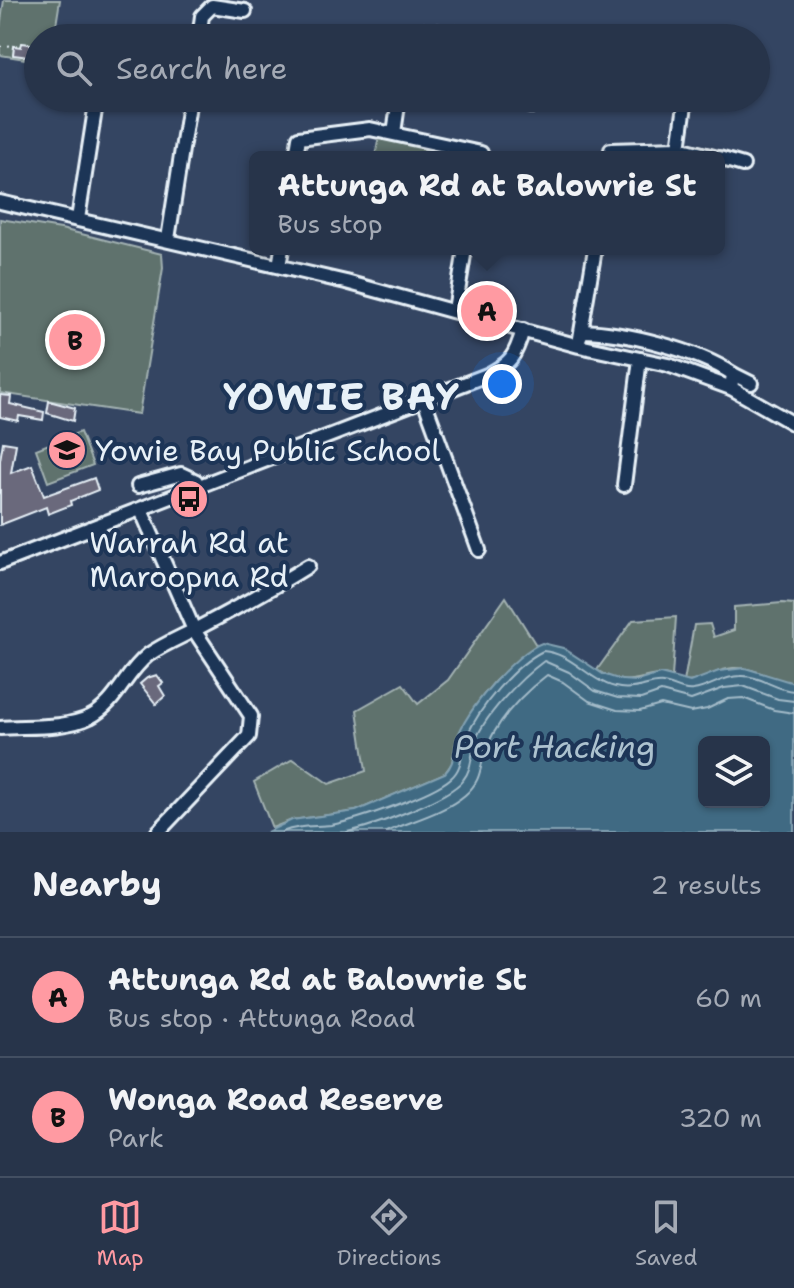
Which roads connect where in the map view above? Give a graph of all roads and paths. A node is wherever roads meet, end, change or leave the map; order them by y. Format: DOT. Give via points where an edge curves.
graph roads {
  1 [pos="245,11"];
  2 [pos="201,24"];
  3 [pos="22,45"];
  4 [pos="0,46"];
  5 [pos="95,112"];
  6 [pos="188,112"];
  7 [pos="397,112"];
  8 [pos="684,112"];
  9 [pos="394,133"];
  10 [pos="679,148"];
  11 [pos="297,151"];
  12 [pos="472,151"];
  13 [pos="611,151"];
  14 [pos="690,151"];
  15 [pos="725,160"];
  16 [pos="743,165"];
  17 [pos="0,202"];
  18 [pos="78,219"];
  19 [pos="168,239"];
  20 [pos="281,255"];
  21 [pos="464,255"];
  22 [pos="594,255"];
  23 [pos="279,266"];
  24 [pos="455,310"];
  25 [pos="523,330"];
  26 [pos="582,331"];
  27 [pos="579,346"];
  28 [pos="640,359"];
  29 [pos="733,374"];
  30 [pos="751,383"];
  31 [pos="731,388"];
  32 [pos="424,400"];
  33 [pos="794,424"];
  34 [pos="624,485"];
  35 [pos="138,486"];
  36 [pos="199,488"];
  37 [pos="141,510"];
  38 [pos="479,550"];
  39 [pos="0,563"];
  40 [pos="308,566"];
  41 [pos="194,630"];
  42 [pos="0,728"];
  43 [pos="158,832"];
  1 -- 2 [label="street" via="212,6"];
  3 -- 4 [label="path"];
  5 -- 18 [label="street"];
  6 -- 19 [label="street"];
  7 -- 9 [label="street"];
  8 -- 10 [label="street"];
  9 -- 11 [label="street" via="370,129 299,138"];
  9 -- 12 [label="street"];
  10 -- 13 [label="street"];
  10 -- 14 [label="street"];
  15 -- 16 [label="street"];
  17 -- 18 [label="street"];
  18 -- 19 [label="street"];
  19 -- 23 [label="street"];
  20 -- 23 [label="street"];
  21 -- 24 [label="street"];
  22 -- 26 [label="street"];
  23 -- 24 [label="street"];
  24 -- 25 [label="street"];
  25 -- 27 [label="street"];
  25 -- 32 [label="street" via="508,364"];
  26 -- 27 [label="street"];
  26 -- 29 [label="street" via="697,354"];
  27 -- 28 [label="street"];
  28 -- 31 [label="street"];
  28 -- 34 [label="street"];
  29 -- 30 [label="street"];
  29 -- 31 [label="street"];
  31 -- 33 [label="street"];
  32 -- 36 [label="street"];
  32 -- 38 [label="street"];
  35 -- 36 [label="street" via="181,474"];
  36 -- 37 [label="street"];
  37 -- 39 [label="street"];
  37 -- 41 [label="street"];
  40 -- 41 [label="street"];
  41 -- 42 [label="street" via="148,655 101,711 74,722"];
  41 -- 43 [label="street" via="251,716 249,736"];
}
